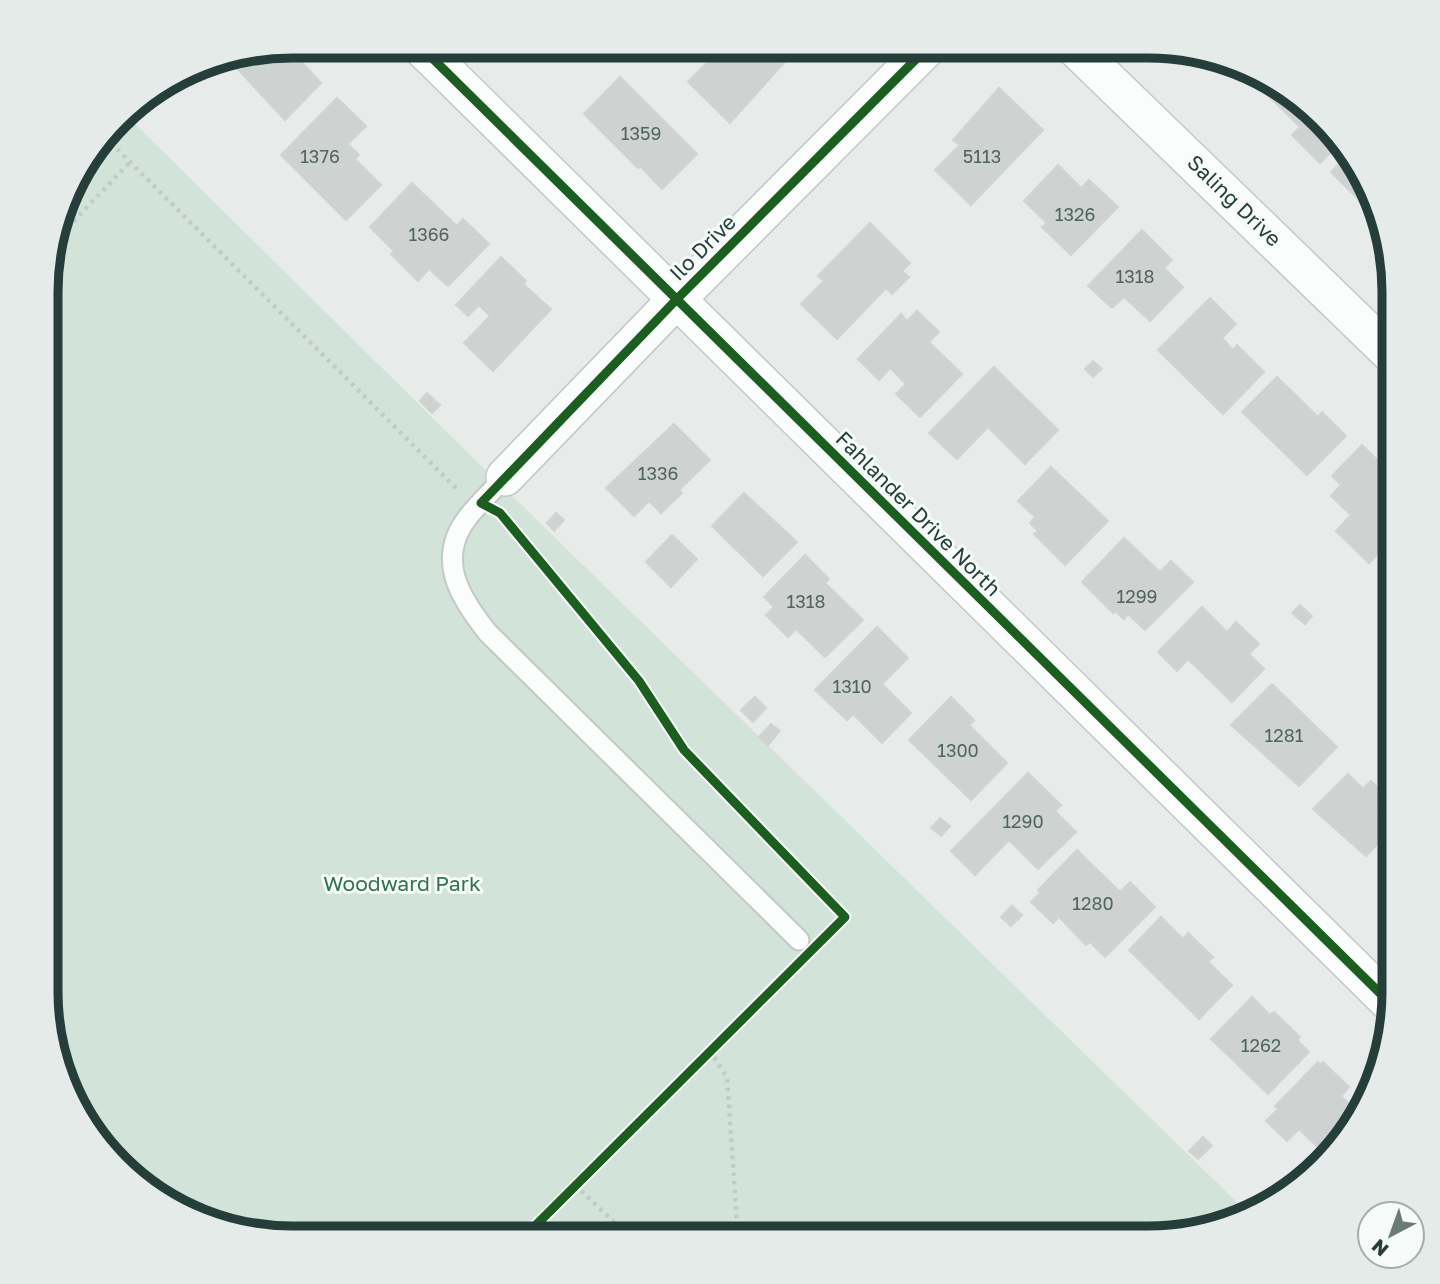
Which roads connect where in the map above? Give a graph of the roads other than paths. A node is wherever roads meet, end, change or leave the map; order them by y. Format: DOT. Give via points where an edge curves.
graph roads {
  1 [pos="432,58"];
  2 [pos="917,58"];
  3 [pos="1085,58"];
  4 [pos="676,300"];
  5 [pos="1382,345"];
  6 [pos="493,490"];
  7 [pos="799,940"];
  8 [pos="1382,995"];
  1 -- 4 [label="street, Fahlander Drive North"];
  2 -- 4 [label="street, Ilo Drive"];
  3 -- 5 [label="street, Saling Drive"];
  4 -- 6 [label="street, Ilo Drive"];
  4 -- 8 [label="street, Fahlander Drive North"];
  6 -- 7 [label="lane" via="460,530 452,561 458,588 474,615"];
}
